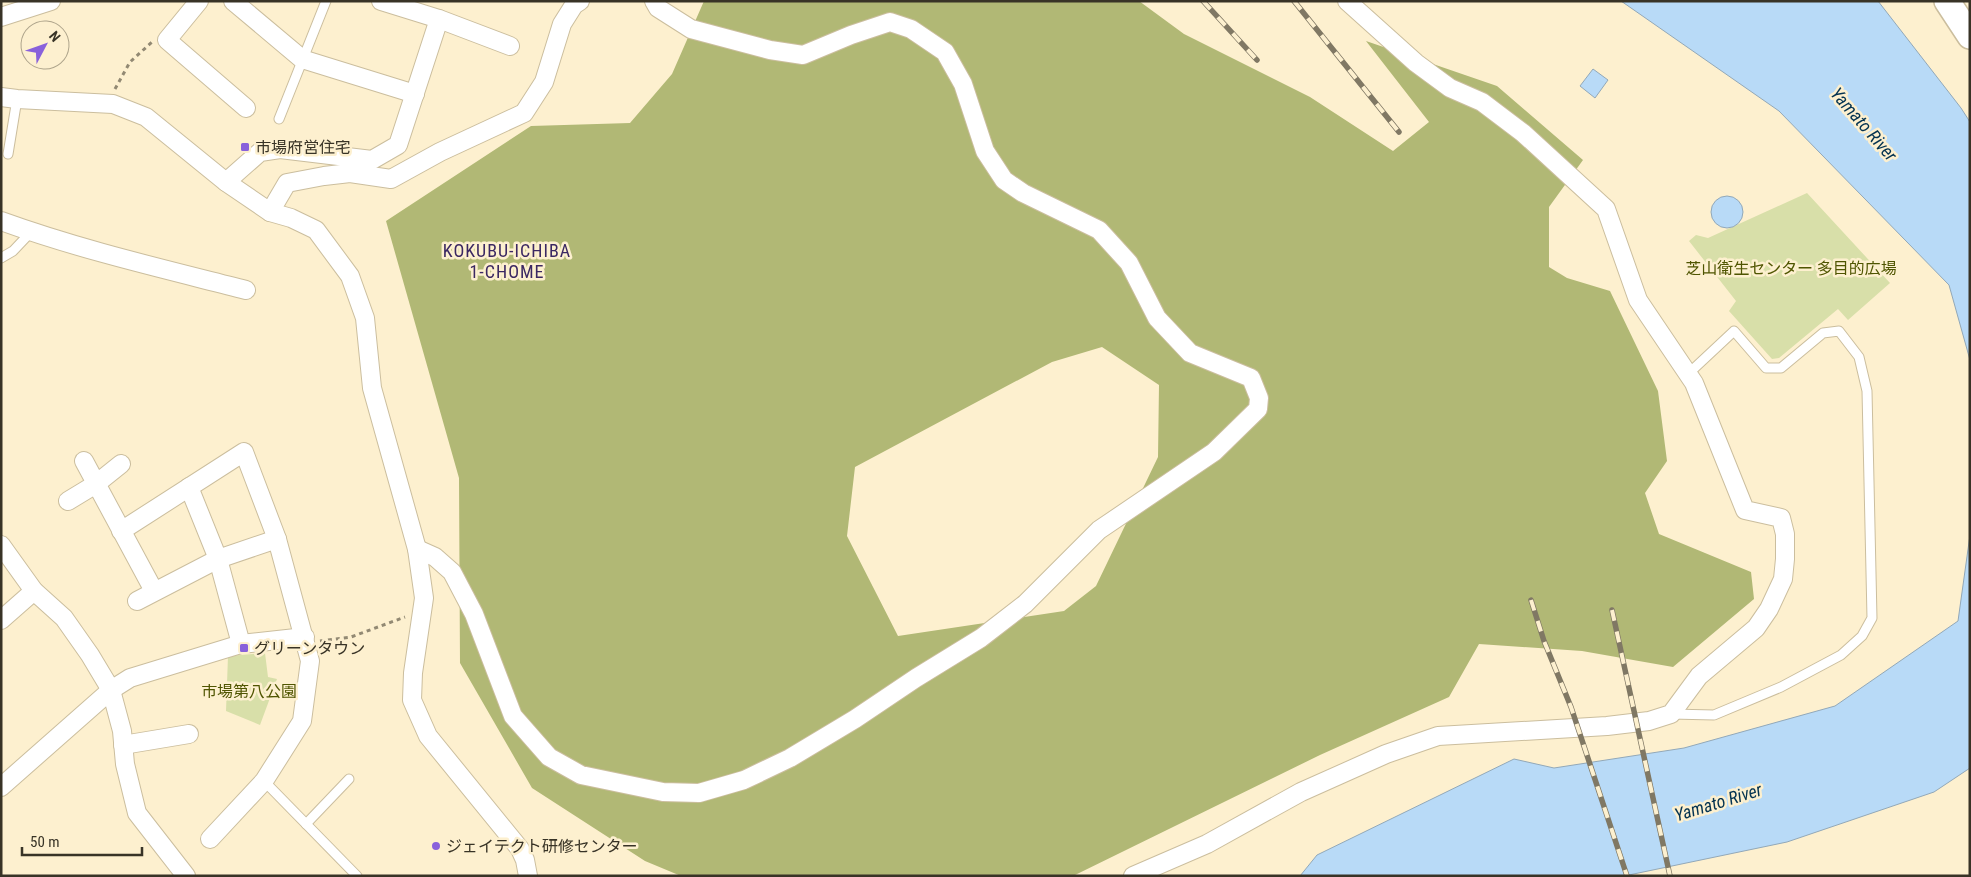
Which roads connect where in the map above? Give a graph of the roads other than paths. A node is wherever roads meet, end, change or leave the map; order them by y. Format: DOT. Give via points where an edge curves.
graph roads {
  1 [pos="51,1"];
  2 [pos="199,1"];
  3 [pos="233,1"];
  4 [pos="326,1"];
  5 [pos="381,1"];
  6 [pos="580,1"];
  7 [pos="654,1"];
  8 [pos="1348,1"];
  9 [pos="1946,1"];
  10 [pos="3,16"];
  11 [pos="439,20"];
  12 [pos="1970,36"];
  13 [pos="510,46"];
  14 [pos="302,60"];
  15 [pos="415,94"];
  16 [pos="9,98"];
  17 [pos="246,108"];
  18 [pos="279,119"];
  19 [pos="8,154"];
  20 [pos="226,182"];
  21 [pos="270,212"];
  22 [pos="1,221"];
  23 [pos="31,232"];
  24 [pos="1,258"];
  25 [pos="246,290"];
  26 [pos="1688,374"];
  27 [pos="84,461"];
  28 [pos="121,464"];
  29 [pos="96,484"];
  30 [pos="189,487"];
  31 [pos="68,501"];
  32 [pos="121,531"];
  33 [pos="277,539"];
  34 [pos="1,545"];
  35 [pos="417,550"];
  36 [pos="218,558"];
  37 [pos="154,591"];
  38 [pos="34,592"];
  39 [pos="137,601"];
  40 [pos="1,620"];
  41 [pos="305,637"];
  42 [pos="241,644"];
  43 [pos="111,690"];
  44 [pos="1671,714"];
  45 [pos="189,734"];
  46 [pos="123,745"];
  47 [pos="349,779"];
  48 [pos="264,781"];
  49 [pos="1,787"];
  50 [pos="306,824"];
  51 [pos="210,839"];
  52 [pos="186,876"];
  53 [pos="357,876"];
  54 [pos="528,876"];
  55 [pos="1133,876"];
  1 -- 10 [label="street"];
  2 -- 17 [label="street" via="167,40"];
  3 -- 14 [label="street"];
  4 -- 14 [label="lane"];
  5 -- 11 [label="street"];
  6 -- 21 [label="street" via="562,24 544,82 524,113 391,179 350,173 288,183"];
  7 -- 35 [label="street" via="658,8 691,29 770,50 803,55 851,34 890,22 911,29 945,52 963,84 985,151 1004,180 1023,193 1099,230 1129,263 1157,318 1190,353 1251,378 1259,398 1258,409 1214,452 1099,530 1025,604 981,638 790,758 744,780 698,793 663,792 581,775 549,757 513,716 474,614 452,572 435,557"];
  8 -- 26 [label="street" via="1416,63 1450,88 1482,102 1523,133 1606,209 1638,300"];
  9 -- 12 [label="main road"];
  11 -- 13 [label="street"];
  11 -- 15 [label="street"];
  14 -- 15 [label="street"];
  14 -- 18 [label="lane"];
  15 -- 20 [label="street" via="398,145 372,160 273,150 260,152"];
  16 -- 19 [label="lane"];
  16 -- 20 [label="street" via="109,103 146,117"];
  20 -- 21 [label="street"];
  21 -- 35 [label="street" via="316,230 350,276 365,318 372,388"];
  22 -- 23 [label="street"];
  23 -- 24 [label="lane" via="13,251"];
  23 -- 25 [label="street"];
  26 -- 44 [label="street" via="1745,510 1781,518 1785,559 1783,579 1756,628 1699,676"];
  26 -- 44 [label="lane" via="1734,331 1766,368 1782,368 1823,333 1838,331 1859,357 1867,391 1872,618 1862,636 1841,654 1781,687 1714,715"];
  27 -- 29 [label="street"];
  28 -- 29 [label="street"];
  29 -- 31 [label="street"];
  29 -- 32 [label="street"];
  30 -- 32 [label="street"];
  30 -- 33 [label="street" via="244,452"];
  30 -- 36 [label="street"];
  32 -- 37 [label="street"];
  33 -- 36 [label="street"];
  33 -- 41 [label="street"];
  34 -- 38 [label="street"];
  35 -- 54 [label="street" via="424,598 412,700 428,736 520,848"];
  36 -- 37 [label="street"];
  36 -- 42 [label="street"];
  37 -- 39 [label="street"];
  38 -- 40 [label="street"];
  38 -- 43 [label="street" via="64,618"];
  41 -- 42 [label="street"];
  41 -- 48 [label="street" via="310,661 302,721"];
  42 -- 43 [label="street" via="130,678"];
  43 -- 46 [label="street"];
  43 -- 49 [label="street"];
  44 -- 55 [label="street" via="1649,722 1607,726 1438,736 1386,754 1318,784 1207,844"];
  45 -- 46 [label="street"];
  46 -- 52 [label="street" via="137,813"];
  47 -- 50 [label="lane"];
  48 -- 50 [label="lane"];
  48 -- 51 [label="street"];
  50 -- 53 [label="lane"];
}
